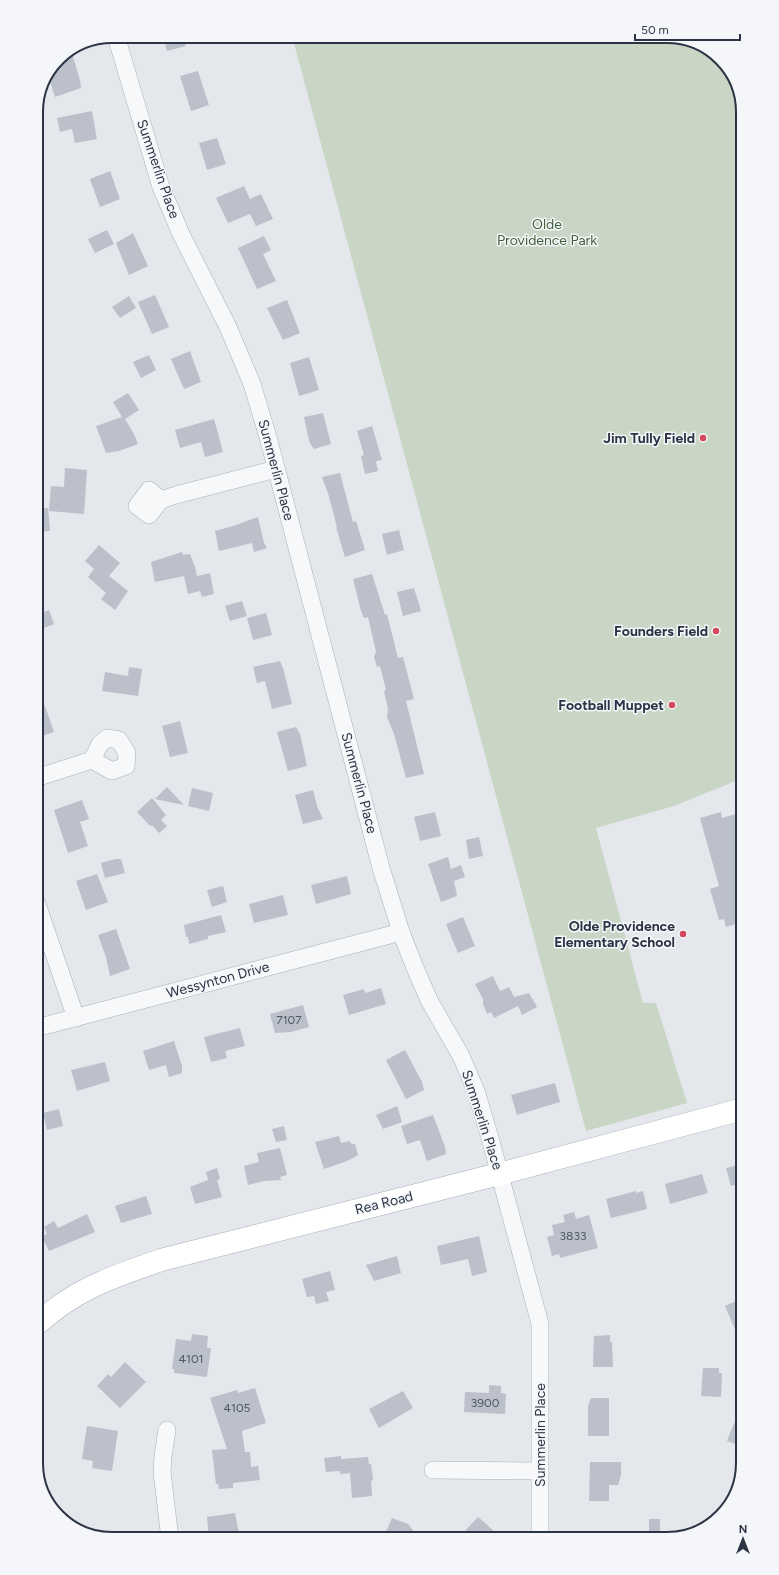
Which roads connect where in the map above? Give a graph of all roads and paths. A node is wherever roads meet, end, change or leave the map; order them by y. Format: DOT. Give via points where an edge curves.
graph roads {
  1 [pos="118,43"];
  2 [pos="276,469"];
  3 [pos="161,500"];
  4 [pos="92,760"];
  5 [pos="43,776"];
  6 [pos="43,922"];
  7 [pos="400,932"];
  8 [pos="76,1018"];
  9 [pos="43,1026"];
  10 [pos="736,1111"];
  11 [pos="499,1174"];
  12 [pos="43,1318"];
  13 [pos="167,1430"];
  14 [pos="433,1470"];
  15 [pos="540,1471"];
  16 [pos="169,1532"];
  17 [pos="540,1532"];
  1 -- 2 [label="street, Summerlin Place" via="162,187 181,234 228,326 249,377"];
  2 -- 3 [label="street"];
  2 -- 7 [label="street, Summerlin Place"];
  4 -- 5 [label="street"];
  6 -- 8 [label="street"];
  7 -- 8 [label="street, Wessynton Drive"];
  7 -- 11 [label="street, Summerlin Place" via="430,1002 476,1091"];
  8 -- 9 [label="street, Wessynton Drive"];
  10 -- 11 [label="main road, Rea Road"];
  11 -- 12 [label="main road, Rea Road" via="161,1260 89,1287 67,1299"];
  11 -- 15 [label="street, Summerlin Place" via="540,1324"];
  13 -- 16 [label="street" via="162,1472"];
  14 -- 15 [label="street"];
  15 -- 17 [label="street, Summerlin Place"];
}
